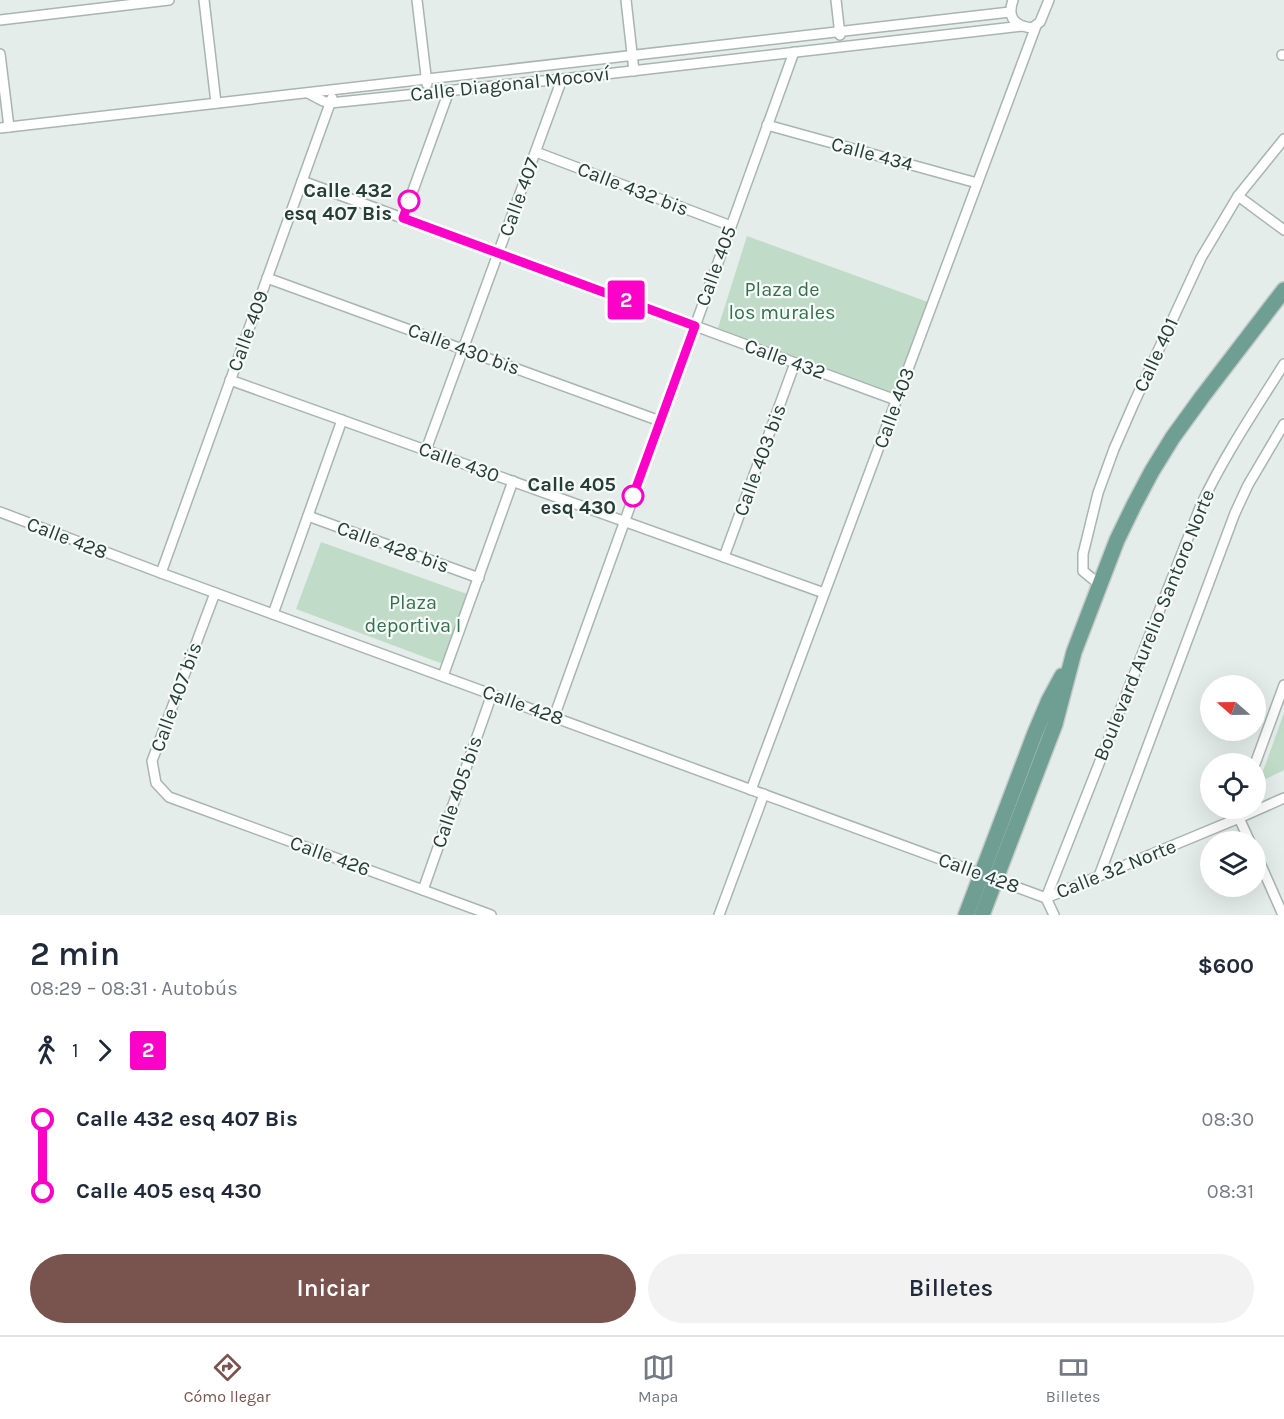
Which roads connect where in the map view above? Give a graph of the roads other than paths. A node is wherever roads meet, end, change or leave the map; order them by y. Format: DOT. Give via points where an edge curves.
graph roads {
  1 [pos="170,0"];
  2 [pos="204,0"];
  3 [pos="417,0"];
  4 [pos="626,0"];
  5 [pos="836,0"];
  6 [pos="1013,0"];
  7 [pos="1049,0"];
  8 [pos="1010,12"];
  9 [pos="0,20"];
  10 [pos="1022,26"];
  11 [pos="1036,26"];
  12 [pos="840,32"];
  13 [pos="841,46"];
  14 [pos="794,52"];
  15 [pos="0,54"];
  16 [pos="632,55"];
  17 [pos="634,71"];
  18 [pos="426,79"];
  19 [pos="562,79"];
  20 [pos="335,90"];
  21 [pos="449,91"];
  22 [pos="307,93"];
  23 [pos="428,93"];
  24 [pos="216,103"];
  25 [pos="330,103"];
  26 [pos="767,125"];
  27 [pos="4,127"];
  28 [pos="1284,140"];
  29 [pos="536,152"];
  30 [pos="302,181"];
  31 [pos="977,183"];
  32 [pos="1238,196"];
  33 [pos="403,218"];
  34 [pos="730,226"];
  35 [pos="1284,230"];
  36 [pos="498,253"];
  37 [pos="267,278"];
  38 [pos="1284,290"];
  39 [pos="695,326"];
  40 [pos="463,349"];
  41 [pos="795,363"];
  42 [pos="1284,364"];
  43 [pos="230,380"];
  44 [pos="896,400"];
  45 [pos="342,420"];
  46 [pos="660,421"];
  47 [pos="1284,426"];
  48 [pos="426,450"];
  49 [pos="513,482"];
  50 [pos="0,512"];
  51 [pos="308,516"];
  52 [pos="624,521"];
  53 [pos="724,557"];
  54 [pos="161,573"];
  55 [pos="479,578"];
  56 [pos="1100,585"];
  57 [pos="215,593"];
  58 [pos="824,593"];
  59 [pos="273,614"];
  60 [pos="443,676"];
  61 [pos="1283,688"];
  62 [pos="492,694"];
  63 [pos="554,717"];
  64 [pos="1258,753"];
  65 [pos="751,790"];
  66 [pos="764,794"];
  67 [pos="169,797"];
  68 [pos="1284,798"];
  69 [pos="1266,804"];
  70 [pos="1227,819"];
  71 [pos="1099,876"];
  72 [pos="989,877"];
  73 [pos="1266,877"];
  74 [pos="423,890"];
  75 [pos="1046,898"];
  76 [pos="491,915"];
  77 [pos="719,915"];
  78 [pos="966,915"];
  79 [pos="982,915"];
  80 [pos="1054,915"];
  81 [pos="1283,915"];
  1 -- 9 [label="street"];
  2 -- 24 [label="street"];
  3 -- 18 [label="street"];
  4 -- 16 [label="street"];
  5 -- 12 [label="street"];
  6 -- 8 [label="street"];
  7 -- 11 [label="street, Calle 403"];
  8 -- 10 [label="street"];
  8 -- 12 [label="street, Calle Diagonal Mocoví"];
  10 -- 11 [label="street"];
  10 -- 13 [label="street, Calle Diagonal Mocoví"];
  11 -- 31 [label="street, Calle 403"];
  12 -- 13 [label="street"];
  12 -- 16 [label="street, Calle Diagonal Mocoví"];
  13 -- 14 [label="street, Calle Diagonal Mocoví"];
  14 -- 17 [label="street, Calle Diagonal Mocoví"];
  14 -- 26 [label="street, Calle 405"];
  15 -- 27 [label="street"];
  16 -- 17 [label="street"];
  16 -- 18 [label="street, Calle Diagonal Mocoví"];
  17 -- 19 [label="street, Calle Diagonal Mocoví"];
  18 -- 20 [label="street, Calle Diagonal Mocoví"];
  18 -- 23 [label="street"];
  19 -- 21 [label="street, Calle Diagonal Mocoví"];
  19 -- 29 [label="street, Calle 407"];
  20 -- 22 [label="street, Calle Diagonal Mocoví"];
  20 -- 25 [label="street, Calle 409"];
  21 -- 23 [label="street, Calle Diagonal Mocoví"];
  21 -- 33 [label="street"];
  22 -- 24 [label="street, Calle Diagonal Mocoví"];
  22 -- 25 [label="street, Calle Diagonal Mocoví"];
  23 -- 25 [label="street, Calle Diagonal Mocoví"];
  24 -- 27 [label="street, Calle Diagonal Mocoví"];
  25 -- 30 [label="street, Calle 409"];
  26 -- 31 [label="street, Calle 434"];
  26 -- 34 [label="street, Calle 405"];
  28 -- 32 [label="street, Calle 401"];
  29 -- 34 [label="street, Calle 432 bis"];
  29 -- 36 [label="street, Calle 407"];
  30 -- 33 [label="street, Calle 432"];
  30 -- 37 [label="street, Calle 409"];
  31 -- 44 [label="street, Calle 403"];
  32 -- 35 [label="street"];
  32 -- 56 [label="street, Calle 401" via="1202,258 1134,403 1098,493 1083,554 1083,571"];
  33 -- 36 [label="street, Calle 432"];
  34 -- 39 [label="street, Calle 405"];
  36 -- 39 [label="street, Calle 432"];
  36 -- 40 [label="street, Calle 407"];
  37 -- 40 [label="street, Calle 430 bis"];
  37 -- 43 [label="street, Calle 409"];
  38 -- 56 [label="main road" via="1173,437 1134,505"];
  39 -- 41 [label="street, Calle 432"];
  39 -- 46 [label="street, Calle 405"];
  40 -- 46 [label="street, Calle 430 bis"];
  40 -- 48 [label="street, Calle 407"];
  41 -- 44 [label="street, Calle 432"];
  41 -- 53 [label="street, Calle 403 bis"];
  42 -- 75 [label="street, Boulevard Aurelio Santoro Norte" via="1227,454 1201,505"];
  43 -- 45 [label="street, Calle 430"];
  43 -- 54 [label="street, Calle 409"];
  44 -- 58 [label="street, Calle 403"];
  45 -- 48 [label="street, Calle 430"];
  45 -- 51 [label="street"];
  46 -- 52 [label="street, Calle 405"];
  47 -- 71 [label="street, Boulevard Aurelio Santoro Norte" via="1235,513"];
  48 -- 49 [label="street, Calle 430"];
  49 -- 52 [label="street, Calle 430"];
  49 -- 55 [label="street"];
  50 -- 54 [label="street, Calle 428"];
  51 -- 55 [label="street, Calle 428 bis"];
  51 -- 59 [label="street"];
  52 -- 53 [label="street, Calle 430"];
  52 -- 63 [label="street, Calle 405"];
  53 -- 58 [label="street, Calle 430"];
  54 -- 57 [label="street, Calle 428"];
  55 -- 60 [label="street"];
  56 -- 72 [label="main road" via="1074,652 1055,724"];
  57 -- 59 [label="street, Calle 428"];
  57 -- 67 [label="street, Calle 407 bis" via="152,761 156,783"];
  58 -- 65 [label="street, Calle 403"];
  59 -- 60 [label="street, Calle 428"];
  60 -- 62 [label="street, Calle 428"];
  61 -- 64 [label="street"];
  62 -- 63 [label="street, Calle 428"];
  62 -- 74 [label="street, Calle 405 bis"];
  63 -- 65 [label="street, Calle 428"];
  65 -- 66 [label="street, Calle 428"];
  66 -- 72 [label="street, Calle 428"];
  66 -- 77 [label="street"];
  67 -- 74 [label="street, Calle 426"];
  68 -- 69 [label="street, Calle 32 Norte"];
  70 -- 71 [label="street, Calle 32 Norte"];
  71 -- 75 [label="street, Calle 32 Norte"];
  72 -- 75 [label="street, Calle 428"];
  72 -- 78 [label="main road"];
  72 -- 79 [label="main road"];
  73 -- 81 [label="street"];
  74 -- 76 [label="street, Calle 426"];
  75 -- 80 [label="street"];
}
